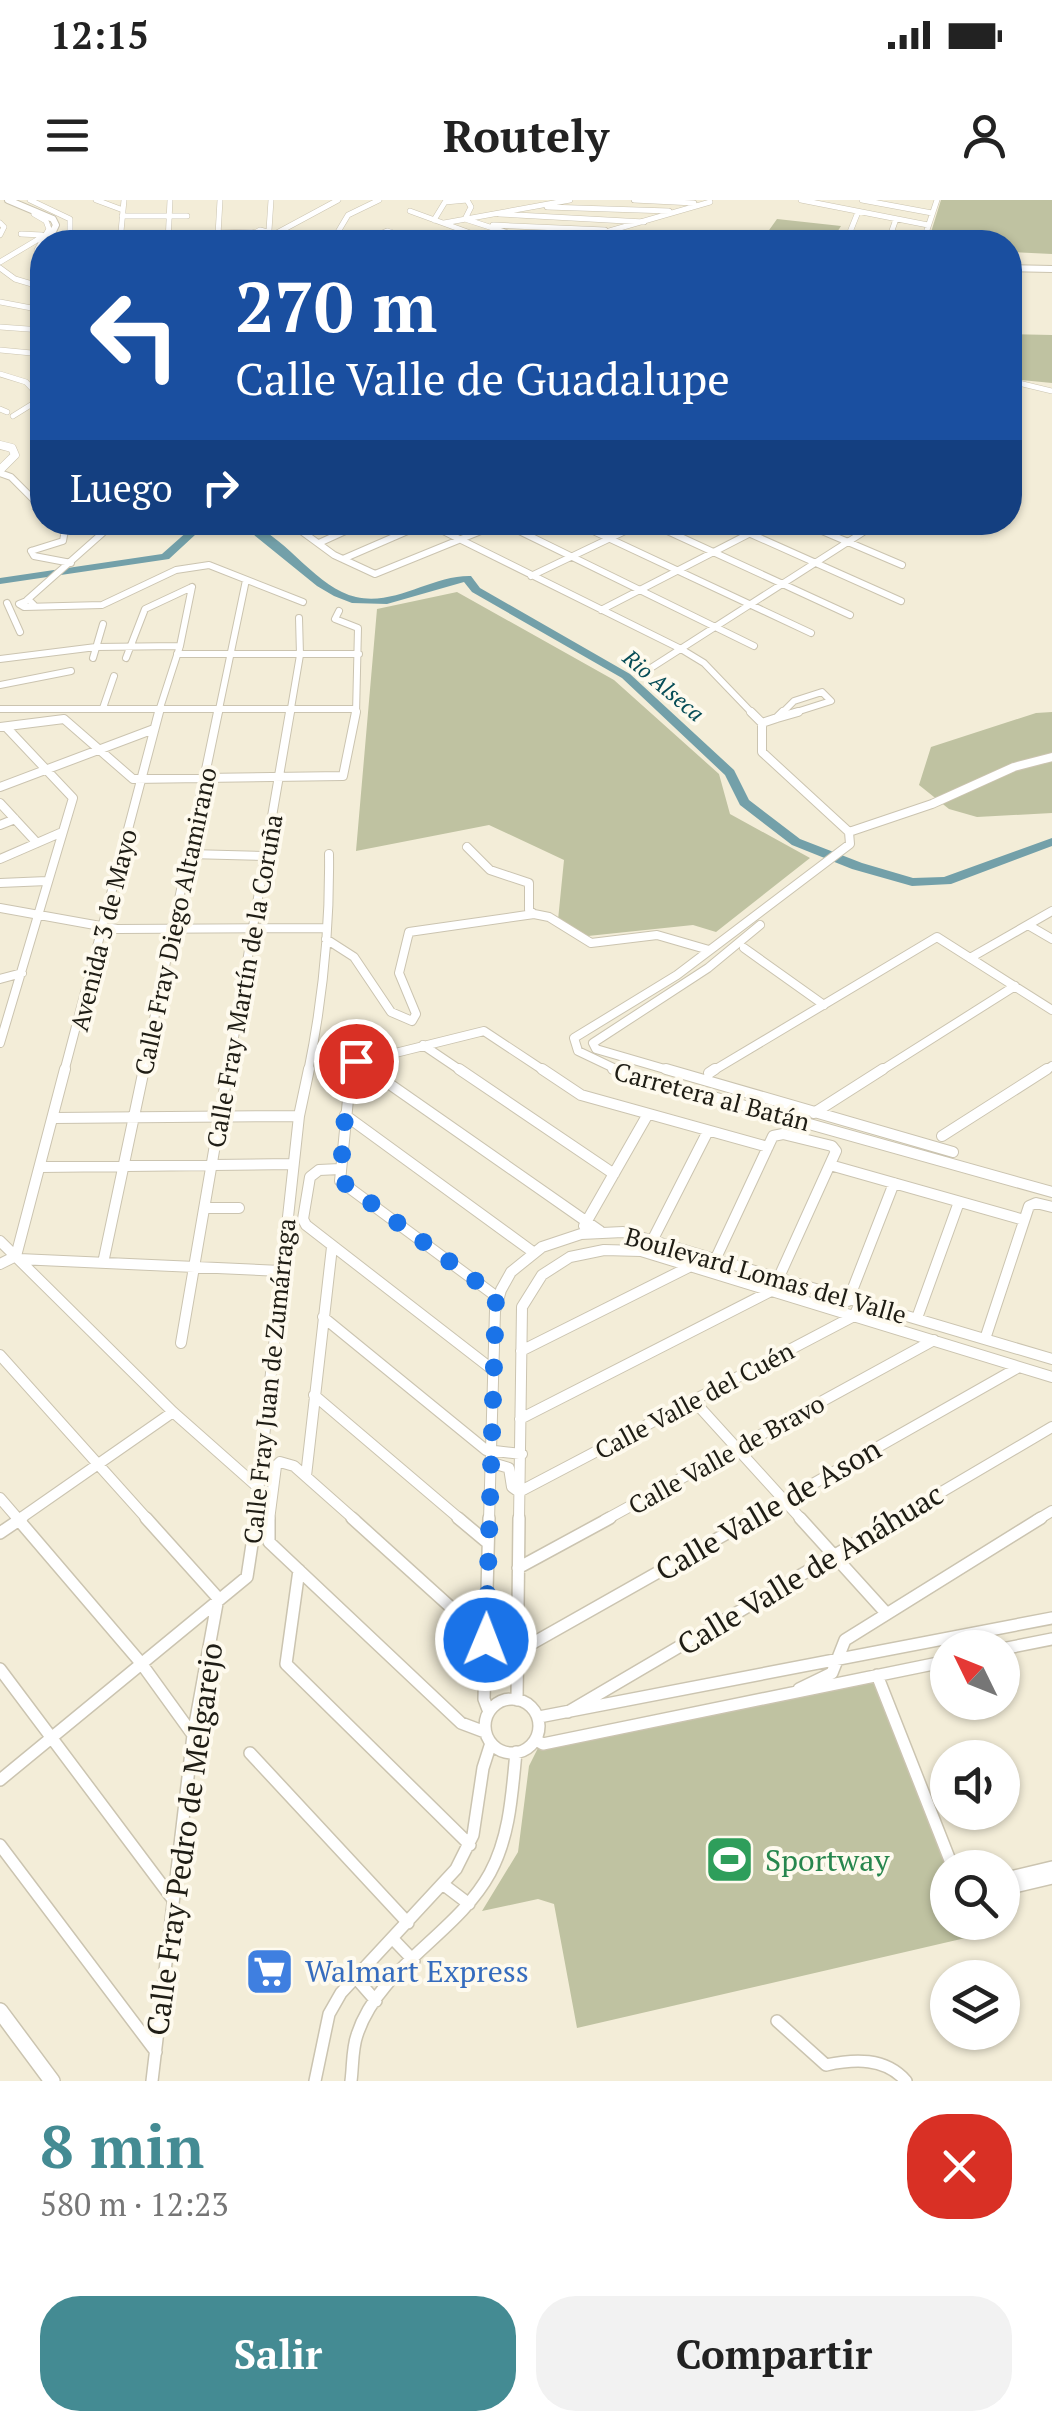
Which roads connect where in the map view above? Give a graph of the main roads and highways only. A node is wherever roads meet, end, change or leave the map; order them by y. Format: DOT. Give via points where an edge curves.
graph roads {
  1 [pos="4,200"];
  2 [pos="16,200"];
  3 [pos="55,230"];
  4 [pos="60,230"];
  5 [pos="1022,268"];
  6 [pos="1052,269"];
  7 [pos="0,445"];
  8 [pos="0,472"];
  9 [pos="0,2011"];
  10 [pos="52,2081"];
  1 -- 3 [label="main road" via="53,219"];
  2 -- 4 [label="main road" via="60,220"];
  5 -- 6 [label="main road"];
  7 -- 8 [label="main road" via="15,456"];
  9 -- 10 [label="main road"];
}
